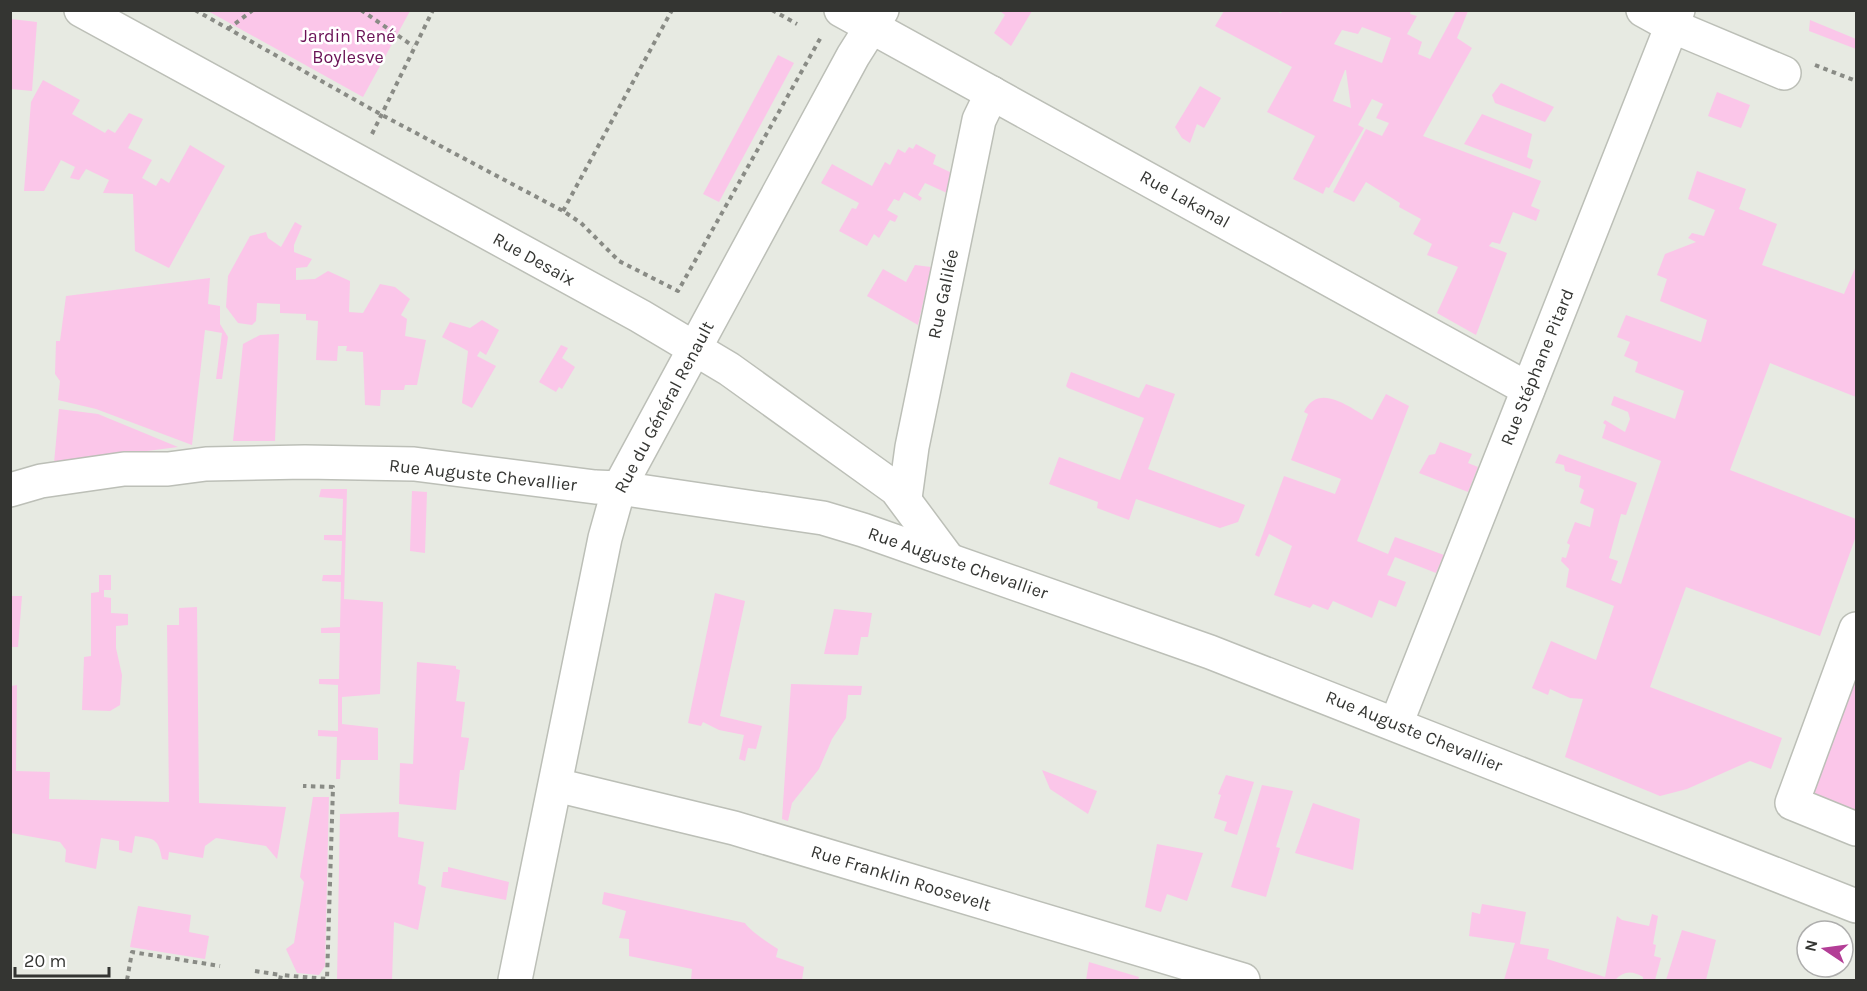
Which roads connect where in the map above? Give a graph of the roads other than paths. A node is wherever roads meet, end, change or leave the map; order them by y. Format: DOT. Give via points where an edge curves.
graph roads {
  1 [pos="81,10"];
  2 [pos="841,10"];
  3 [pos="1643,10"];
  4 [pos="876,19"];
  5 [pos="1675,19"];
  6 [pos="1796,68"];
  7 [pos="992,93"];
  8 [pos="694,347"];
  9 [pos="1528,389"];
  10 [pos="619,488"];
  11 [pos="10,490"];
  12 [pos="905,498"];
  13 [pos="948,559"];
  14 [pos="1857,630"];
  15 [pos="1396,724"];
  16 [pos="556,785"];
  17 [pos="1857,829"];
  18 [pos="1857,906"];
  19 [pos="1225,978"];
  20 [pos="515,981"];
  1 -- 8 [label="street, Rue Desaix"];
  2 -- 4 [label="street, Rue Lakanal"];
  3 -- 5 [label="street"];
  4 -- 7 [label="street, Rue Lakanal"];
  4 -- 8 [label="street, Rue du Général Renault"];
  5 -- 6 [label="street"];
  5 -- 9 [label="street, Rue Stéphane Pitard"];
  7 -- 9 [label="street, Rue Lakanal"];
  7 -- 12 [label="street, Rue Galilée" via="979,120"];
  8 -- 10 [label="street, Rue du Général Renault"];
  8 -- 12 [label="street, Rue Desaix" via="867,467"];
  9 -- 15 [label="street, Rue Stéphane Pitard"];
  10 -- 11 [label="street, Rue Auguste Chevallier" via="414,464 305,462 124,469 41,481"];
  10 -- 13 [label="street, Rue Auguste Chevallier" via="837,521"];
  10 -- 16 [label="street, Rue du Général Renault" via="605,538"];
  12 -- 13 [label="street, Rue Desaix"];
  13 -- 15 [label="street, Rue Auguste Chevallier" via="1210,652"];
  14 -- 17 [label="street" via="1792,803"];
  15 -- 18 [label="street, Rue Auguste Chevallier"];
  16 -- 19 [label="street, Rue Franklin Roosevelt" via="734,828"];
  16 -- 20 [label="street, Rue du Général Renault"];
}
